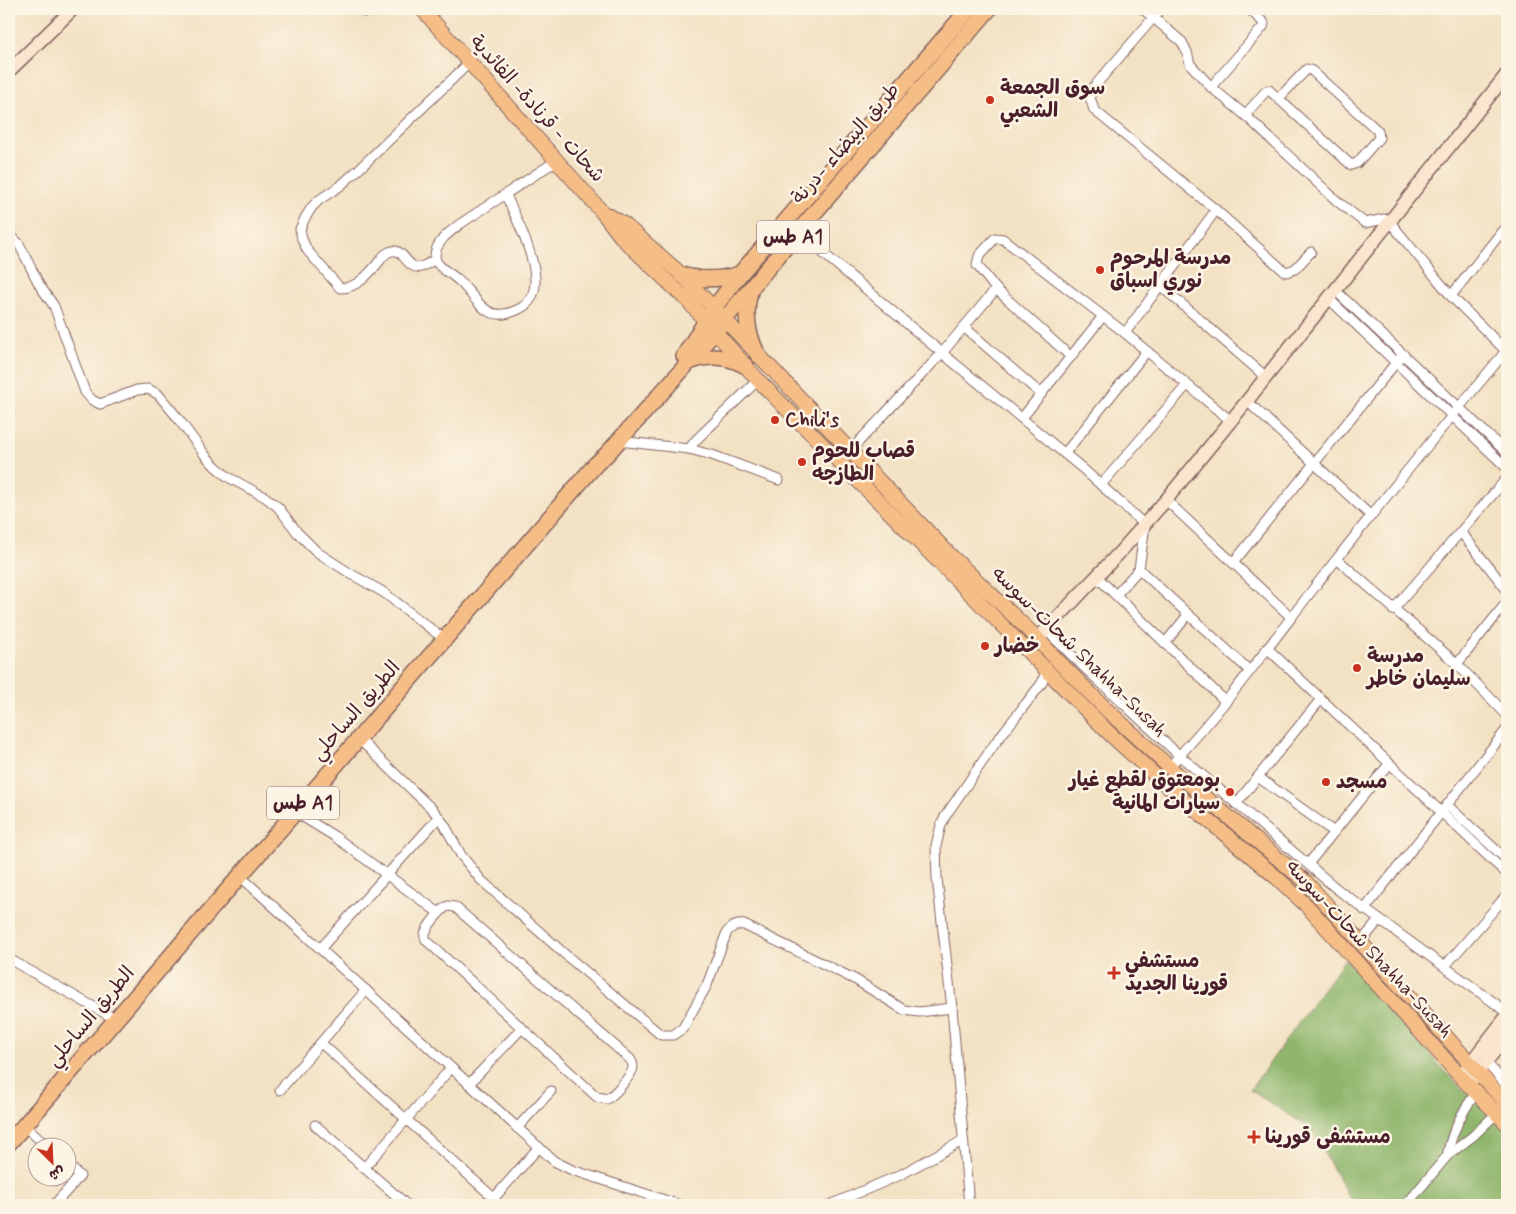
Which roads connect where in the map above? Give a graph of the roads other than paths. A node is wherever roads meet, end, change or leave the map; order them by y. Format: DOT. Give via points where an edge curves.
graph roads {
  1 [pos="73,9"];
  2 [pos="361,9"];
  3 [pos="373,9"];
  4 [pos="422,9"];
  5 [pos="969,9"];
  6 [pos="989,9"];
  7 [pos="1143,9"];
  8 [pos="1161,9"];
  9 [pos="1249,9"];
  10 [pos="1153,18"];
  11 [pos="469,63"];
  12 [pos="9,71"];
  13 [pos="1507,74"];
  14 [pos="1211,87"];
  15 [pos="1278,98"];
  16 [pos="1245,115"];
  17 [pos="556,161"];
  18 [pos="506,195"];
  19 [pos="1216,210"];
  20 [pos="603,213"];
  21 [pos="1390,222"];
  22 [pos="1507,225"];
  23 [pos="798,232"];
  24 [pos="9,234"];
  25 [pos="1312,252"];
  26 [pos="435,259"];
  27 [pos="740,274"];
  28 [pos="682,275"];
  29 [pos="1161,286"];
  30 [pos="996,289"];
  31 [pos="750,290"];
  32 [pos="1332,294"];
  33 [pos="1451,296"];
  34 [pos="714,308"];
  35 [pos="1104,316"];
  36 [pos="715,324"];
  37 [pos="964,327"];
  38 [pos="1124,333"];
  39 [pos="1147,351"];
  40 [pos="1507,351"];
  41 [pos="942,353"];
  42 [pos="1403,354"];
  43 [pos="758,355"];
  44 [pos="1071,357"];
  45 [pos="689,362"];
  46 [pos="1396,362"];
  47 [pos="746,366"];
  48 [pos="1266,378"];
  49 [pos="758,380"];
  50 [pos="1187,385"];
  51 [pos="1041,394"];
  52 [pos="1247,401"];
  53 [pos="1459,407"];
  54 [pos="1451,416"];
  55 [pos="1022,418"];
  56 [pos="1231,421"];
  57 [pos="619,441"];
  58 [pos="690,449"];
  59 [pos="850,451"];
  60 [pos="1065,453"];
  61 [pos="1507,453"];
  62 [pos="596,464"];
  63 [pos="1315,464"];
  64 [pos="1507,468"];
  65 [pos="1507,478"];
  66 [pos="779,480"];
  67 [pos="1101,485"];
  68 [pos="1166,500"];
  69 [pos="1371,516"];
  70 [pos="1145,526"];
  71 [pos="1461,532"];
  72 [pos="1337,559"];
  73 [pos="1233,563"];
  74 [pos="1139,569"];
  75 [pos="1097,577"];
  76 [pos="1507,590"];
  77 [pos="1116,595"];
  78 [pos="1507,602"];
  79 [pos="1393,610"];
  80 [pos="1188,615"];
  81 [pos="1291,617"];
  82 [pos="1042,634"];
  83 [pos="444,640"];
  84 [pos="1165,643"];
  85 [pos="1267,648"];
  86 [pos="1027,650"];
  87 [pos="1051,664"];
  88 [pos="1457,664"];
  89 [pos="1250,671"];
  90 [pos="1322,699"];
  91 [pos="1226,702"];
  92 [pos="1507,715"];
  93 [pos="1507,729"];
  94 [pos="358,739"];
  95 [pos="1180,756"];
  96 [pos="1389,764"];
  97 [pos="1169,767"];
  98 [pos="1258,777"];
  99 [pos="1236,804"];
  100 [pos="1444,809"];
  101 [pos="295,812"];
  102 [pos="439,817"];
  103 [pos="1334,832"];
  104 [pos="1507,859"];
  105 [pos="1308,864"];
  106 [pos="1507,874"];
  107 [pos="387,875"];
  108 [pos="240,876"];
  109 [pos="1507,895"];
  110 [pos="1364,910"];
  111 [pos="439,913"];
  112 [pos="1379,920"];
  113 [pos="1361,942"];
  114 [pos="320,949"];
  115 [pos="9,959"];
  116 [pos="1445,966"];
  117 [pos="366,990"];
  118 [pos="952,1008"];
  119 [pos="1507,1012"];
  120 [pos="1507,1016"];
  121 [pos="116,1019"];
  122 [pos="522,1028"];
  123 [pos="1507,1035"];
  124 [pos="320,1043"];
  125 [pos="1478,1066"];
  126 [pos="451,1068"];
  127 [pos="469,1084"];
  128 [pos="1469,1084"];
  129 [pos="1507,1086"];
  130 [pos="280,1090"];
  131 [pos="551,1091"];
  132 [pos="1507,1104"];
  133 [pos="1496,1114"];
  134 [pos="407,1119"];
  135 [pos="1507,1124"];
  136 [pos="22,1125"];
  137 [pos="315,1125"];
  138 [pos="517,1128"];
  139 [pos="35,1136"];
  140 [pos="962,1141"];
  141 [pos="9,1143"];
  142 [pos="539,1147"];
  143 [pos="1447,1156"];
  144 [pos="364,1168"];
  145 [pos="71,1186"];
  146 [pos="491,1202"];
  147 [pos="54,1205"];
  148 [pos="407,1205"];
  149 [pos="680,1205"];
  150 [pos="830,1205"];
  151 [pos="969,1205"];
  152 [pos="1406,1205"];
  1 -- 12 [label="street"];
  2 -- 3 [label="street" via="365,12"];
  4 -- 11 [label="main road, شحات - قرنادة- الفائدية"];
  5 -- 27 [label="highway, طريق البيضاء -درنة / طس A1"];
  6 -- 23 [label="highway, طريق البيضاء -درنة / طس A1"];
  7 -- 10 [label="street"];
  8 -- 10 [label="street"];
  9 -- 14 [label="street" via="1262,20 1263,27"];
  10 -- 14 [label="street" via="1182,42 1190,64"];
  10 -- 19 [label="street" via="1092,89 1091,104 1094,110"];
  11 -- 17 [label="main road, شحات - قرنادة- الفائدية"];
  11 -- 26 [label="street" via="359,169 319,200 300,229 307,250 340,288 352,286 363,279 391,251 400,252 414,267"];
  13 -- 21 [label="street"];
  14 -- 16 [label="street"];
  15 -- 15 [label="street" via="1350,164 1357,163 1379,138 1378,131 1311,70 1307,69"];
  15 -- 16 [label="street" via="1266,91"];
  16 -- 21 [label="street" via="1360,221 1384,219"];
  17 -- 18 [label="street"];
  17 -- 20 [label="main road, شحات - قرنادة- الفائدية"];
  18 -- 26 [label="street" via="447,234 437,247"];
  18 -- 26 [label="street" via="528,246 537,279 535,292 526,306 504,315 486,311"];
  19 -- 25 [label="street" via="1286,272 1295,269"];
  19 -- 29 [label="street"];
  20 -- 28 [label="main road" via="625,225"];
  20 -- 36 [label="main road" via="623,239"];
  21 -- 32 [label="street"];
  21 -- 33 [label="street"];
  22 -- 33 [label="street"];
  23 -- 31 [label="highway, طريق البيضاء -درنة / طس A1"];
  23 -- 41 [label="street"];
  24 -- 83 [label="street" via="19,244 54,306 85,392 92,400 100,404 148,389 158,394 204,456 228,477 265,497 278,507 317,552 382,592"];
  27 -- 28 [label="highway" via="711,280"];
  27 -- 34 [label="highway, طريق البيضاء -درنة / طس A1"];
  28 -- 34 [label="main road"];
  29 -- 38 [label="street"];
  29 -- 48 [label="street"];
  30 -- 35 [label="street" via="976,265 991,241 999,238"];
  30 -- 37 [label="street"];
  30 -- 44 [label="street"];
  31 -- 36 [label="highway, طريق البيضاء -درنة / طس A1"];
  31 -- 43 [label="highway" via="747,324"];
  32 -- 42 [label="street"];
  32 -- 46 [label="street"];
  32 -- 48 [label="street"];
  33 -- 40 [label="street"];
  34 -- 36 [label="highway, طريق البيضاء -درنة / طس A1"];
  35 -- 38 [label="street"];
  35 -- 44 [label="street"];
  36 -- 43 [label="main road, شحات-سوسه Shahha-Susah"];
  36 -- 45 [label="highway, طريق البيضاء -درنة / طس A1"];
  36 -- 47 [label="main road, شحات-سوسه Shahha-Susah"];
  36 -- 62 [label="highway" via="688,350"];
  37 -- 41 [label="street"];
  37 -- 51 [label="street"];
  38 -- 39 [label="street"];
  39 -- 50 [label="street"];
  39 -- 60 [label="street"];
  40 -- 53 [label="street"];
  41 -- 55 [label="street"];
  41 -- 59 [label="street"];
  42 -- 46 [label="street"];
  42 -- 53 [label="street"];
  43 -- 59 [label="main road, شحات-سوسه Shahha-Susah"];
  44 -- 51 [label="street"];
  45 -- 47 [label="highway" via="718,356"];
  45 -- 57 [label="highway, طريق البيضاء -درنة / طس A1"];
  46 -- 54 [label="street"];
  46 -- 63 [label="street"];
  47 -- 49 [label="main road, شحات-سوسه Shahha-Susah"];
  48 -- 52 [label="street"];
  49 -- 58 [label="street"];
  49 -- 86 [label="main road, شحات-سوسه Shahha-Susah"];
  50 -- 56 [label="street"];
  50 -- 67 [label="street"];
  51 -- 55 [label="street"];
  52 -- 56 [label="street"];
  52 -- 63 [label="street"];
  53 -- 54 [label="street"];
  53 -- 61 [label="street"];
  54 -- 64 [label="street"];
  54 -- 69 [label="street"];
  55 -- 60 [label="street"];
  56 -- 68 [label="street"];
  57 -- 58 [label="street"];
  57 -- 62 [label="highway, طريق البيضاء -درنة / طس A1"];
  58 -- 66 [label="street"];
  59 -- 82 [label="main road, شحات-سوسه Shahha-Susah" via="952,557"];
  60 -- 67 [label="street"];
  62 -- 83 [label="highway, الطريق الساحلي / طس A1"];
  63 -- 69 [label="street"];
  63 -- 73 [label="street"];
  65 -- 71 [label="street"];
  67 -- 70 [label="street"];
  68 -- 70 [label="street"];
  68 -- 73 [label="street"];
  69 -- 72 [label="street"];
  70 -- 74 [label="street"];
  70 -- 75 [label="street"];
  71 -- 76 [label="street"];
  71 -- 79 [label="street"];
  72 -- 79 [label="street"];
  72 -- 81 [label="street"];
  73 -- 81 [label="street"];
  74 -- 77 [label="street"];
  74 -- 80 [label="street"];
  75 -- 77 [label="street"];
  75 -- 82 [label="street"];
  77 -- 84 [label="street"];
  78 -- 88 [label="street"];
  79 -- 88 [label="street"];
  80 -- 84 [label="street"];
  80 -- 89 [label="street"];
  81 -- 85 [label="street"];
  82 -- 86 [label="street"];
  82 -- 87 [label="main road, شحات-سوسه Shahha-Susah"];
  82 -- 95 [label="street" via="1088,671"];
  83 -- 94 [label="highway, الطريق الساحلي / طس A1"];
  84 -- 91 [label="street"];
  85 -- 89 [label="street"];
  85 -- 90 [label="street"];
  86 -- 87 [label="main road, شحات-سوسه Shahha-Susah"];
  87 -- 97 [label="main road, شحات-سوسه Shahha-Susah"];
  87 -- 118 [label="street" via="1042,683 946,815 938,834 937,879"];
  87 -- 128 [label="main road, شحات-سوسه Shahha-Susah" via="1132,755 1306,906"];
  88 -- 92 [label="street"];
  89 -- 91 [label="street"];
  90 -- 96 [label="street"];
  90 -- 98 [label="street"];
  91 -- 95 [label="street"];
  93 -- 100 [label="street"];
  94 -- 101 [label="highway, الطريق الساحلي / طس A1"];
  94 -- 102 [label="street"];
  95 -- 97 [label="street"];
  95 -- 99 [label="street"];
  96 -- 100 [label="street"];
  96 -- 103 [label="street"];
  97 -- 113 [label="main road, شحات-سوسه Shahha-Susah" via="1292,870"];
  98 -- 99 [label="street"];
  98 -- 103 [label="street"];
  99 -- 105 [label="street"];
  100 -- 104 [label="street"];
  100 -- 106 [label="street"];
  100 -- 110 [label="street"];
  101 -- 107 [label="street"];
  101 -- 108 [label="highway, الطريق الساحلي / طس A1"];
  102 -- 107 [label="street"];
  102 -- 118 [label="street" via="460,855 481,880 661,1034 673,1035 683,1028 706,986 727,932 741,924 856,980 904,1010 919,1012"];
  103 -- 105 [label="street"];
  105 -- 110 [label="street"];
  107 -- 111 [label="street"];
  107 -- 114 [label="street"];
  108 -- 114 [label="street"];
  108 -- 121 [label="highway, الطريق الساحلي / طس A1"];
  109 -- 116 [label="street"];
  110 -- 112 [label="street"];
  111 -- 122 [label="street" via="425,933 426,941"];
  111 -- 122 [label="street" via="446,906 455,907 630,1059 632,1070 613,1095 600,1098"];
  112 -- 113 [label="street"];
  112 -- 116 [label="street"];
  113 -- 125 [label="main road, شحات-سوسه Shahha-Susah"];
  114 -- 117 [label="street"];
  115 -- 121 [label="street"];
  116 -- 119 [label="street"];
  117 -- 124 [label="street"];
  117 -- 126 [label="street"];
  118 -- 140 [label="street"];
  120 -- 125 [label="street"];
  121 -- 136 [label="highway, الطريق الساحلي / طس A1"];
  122 -- 127 [label="street"];
  123 -- 125 [label="street"];
  124 -- 130 [label="street"];
  124 -- 134 [label="street"];
  125 -- 128 [label="street"];
  125 -- 129 [label="street"];
  125 -- 132 [label="main road, شحات-سوسه Shahha-Susah"];
  126 -- 127 [label="street"];
  126 -- 134 [label="street"];
  127 -- 138 [label="street"];
  128 -- 133 [label="main road, شحات-سوسه Shahha-Susah"];
  128 -- 143 [label="street"];
  131 -- 138 [label="street"];
  133 -- 135 [label="main road, شحات-سوسه Shahha-Susah"];
  133 -- 143 [label="street"];
  134 -- 144 [label="street"];
  134 -- 146 [label="street"];
  136 -- 139 [label="street"];
  136 -- 141 [label="highway, الطريق الساحلي / طس A1"];
  137 -- 144 [label="street"];
  138 -- 142 [label="street"];
  140 -- 150 [label="street" via="900,1175"];
  140 -- 151 [label="street"];
  142 -- 146 [label="street"];
  142 -- 149 [label="street" via="554,1161 572,1170"];
  143 -- 152 [label="street"];
  144 -- 148 [label="street"];
  145 -- 147 [label="street"];
}
